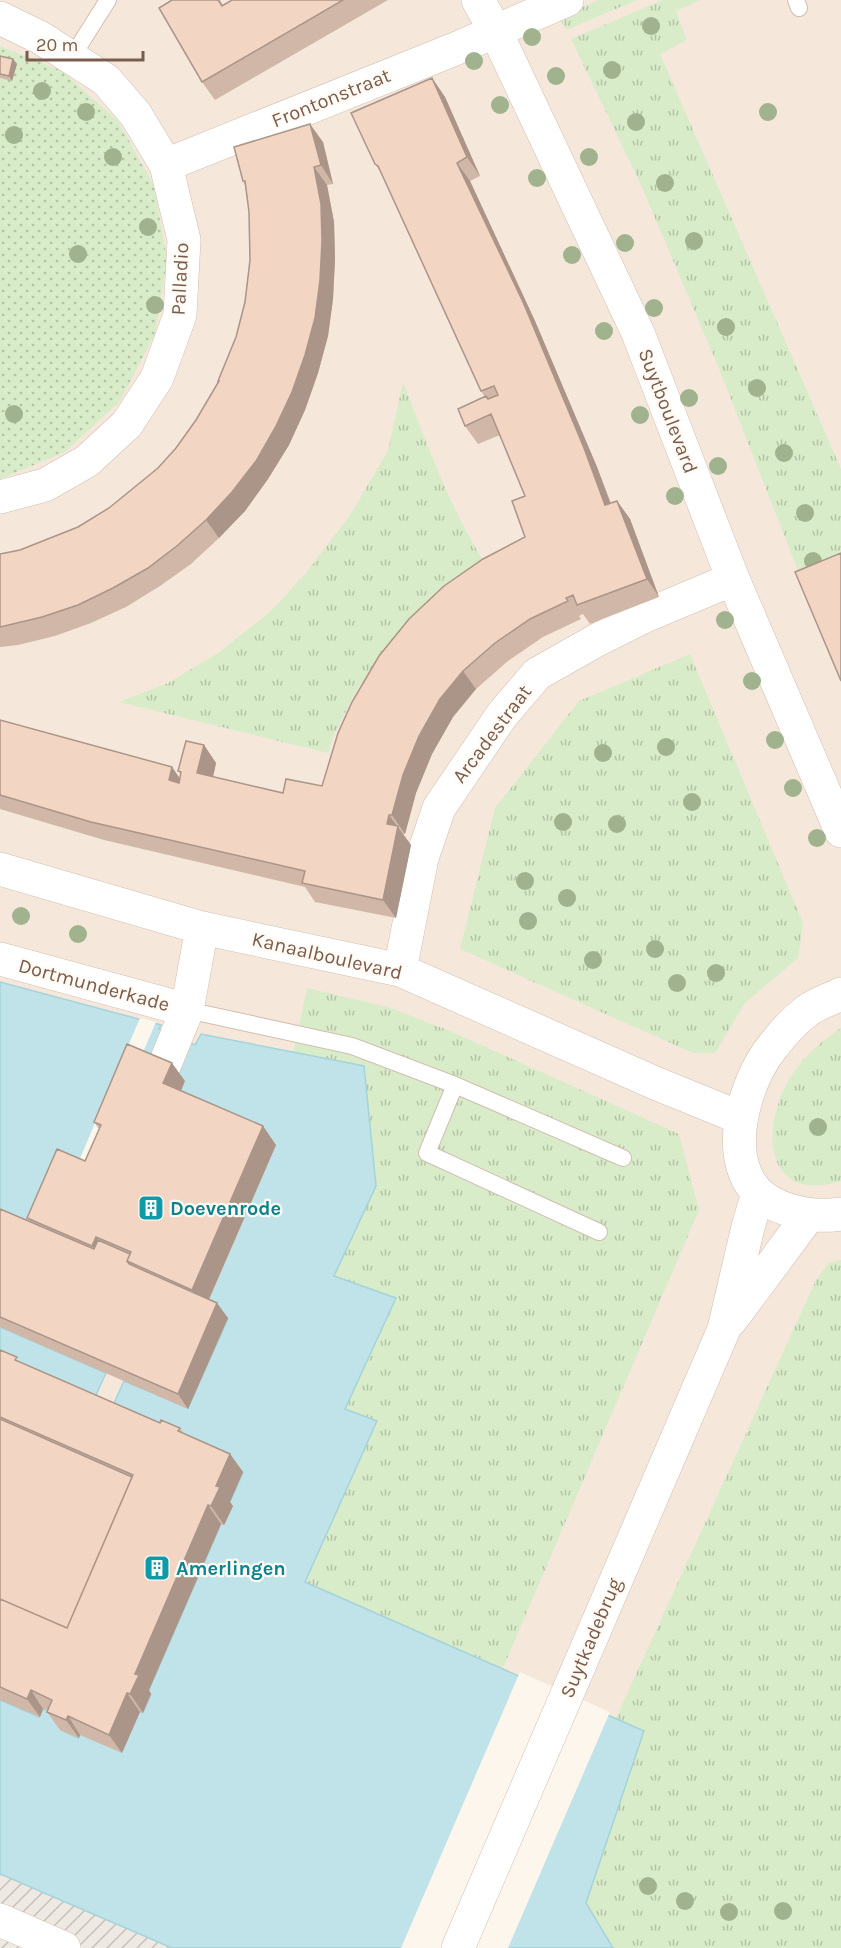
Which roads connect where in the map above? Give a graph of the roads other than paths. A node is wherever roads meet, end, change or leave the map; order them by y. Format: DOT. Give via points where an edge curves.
graph roads {
  1 [pos="108,0"];
  2 [pos="478,0"];
  3 [pos="567,0"];
  4 [pos="0,18"];
  5 [pos="495,30"];
  6 [pos="72,57"];
  7 [pos="166,165"];
  8 [pos="0,498"];
  9 [pos="733,579"];
  10 [pos="841,831"];
  11 [pos="0,869"];
  12 [pos="202,928"];
  13 [pos="0,959"];
  14 [pos="400,970"];
  15 [pos="841,994"];
  16 [pos="182,1023"];
  17 [pos="455,1085"];
  18 [pos="741,1118"];
  19 [pos="136,1134"];
  20 [pos="623,1158"];
  21 [pos="758,1193"];
  22 [pos="841,1214"];
  23 [pos="809,1215"];
  24 [pos="598,1232"];
  25 [pos="724,1329"];
  26 [pos="0,1920"];
  27 [pos="64,1948"];
  28 [pos="458,1948"];
  1 -- 6 [label="lane"];
  2 -- 5 [label="street, Suytboulevard"];
  3 -- 5 [label="street, Frontonstraat"];
  4 -- 6 [label="street, Palladio"];
  5 -- 7 [label="street, Frontonstraat"];
  5 -- 9 [label="street, Suytboulevard" via="638,333"];
  6 -- 7 [label="street, Palladio" via="106,80 136,115"];
  7 -- 8 [label="street, Palladio" via="184,240 180,315 157,378 127,424 87,461 45,485"];
  9 -- 10 [label="street, Suytboulevard"];
  9 -- 14 [label="street, Arcadestraat" via="635,621 547,668 537,674 502,715 439,808 422,858"];
  11 -- 12 [label="street, Kanaalboulevard"];
  12 -- 14 [label="street, Kanaalboulevard"];
  12 -- 16 [label="street, Dortmunderkade"];
  13 -- 16 [label="street, Dortmunderkade"];
  14 -- 18 [label="street, Kanaalboulevard"];
  15 -- 18 [label="street" via="809,1010 773,1046 754,1076"];
  16 -- 17 [label="lane" via="352,1046"];
  16 -- 19 [label="street, Dortmunderkade"];
  17 -- 20 [label="lane"];
  17 -- 24 [label="lane" via="427,1153"];
  18 -- 21 [label="street" via="740,1151 746,1175"];
  21 -- 23 [label="street" via="782,1208"];
  21 -- 25 [label="street, Suytkadebrug"];
  22 -- 23 [label="street"];
  23 -- 25 [label="street, Suytkadebrug"];
  25 -- 28 [label="street, Suytkadebrug"];
  26 -- 27 [label="street"];
}
